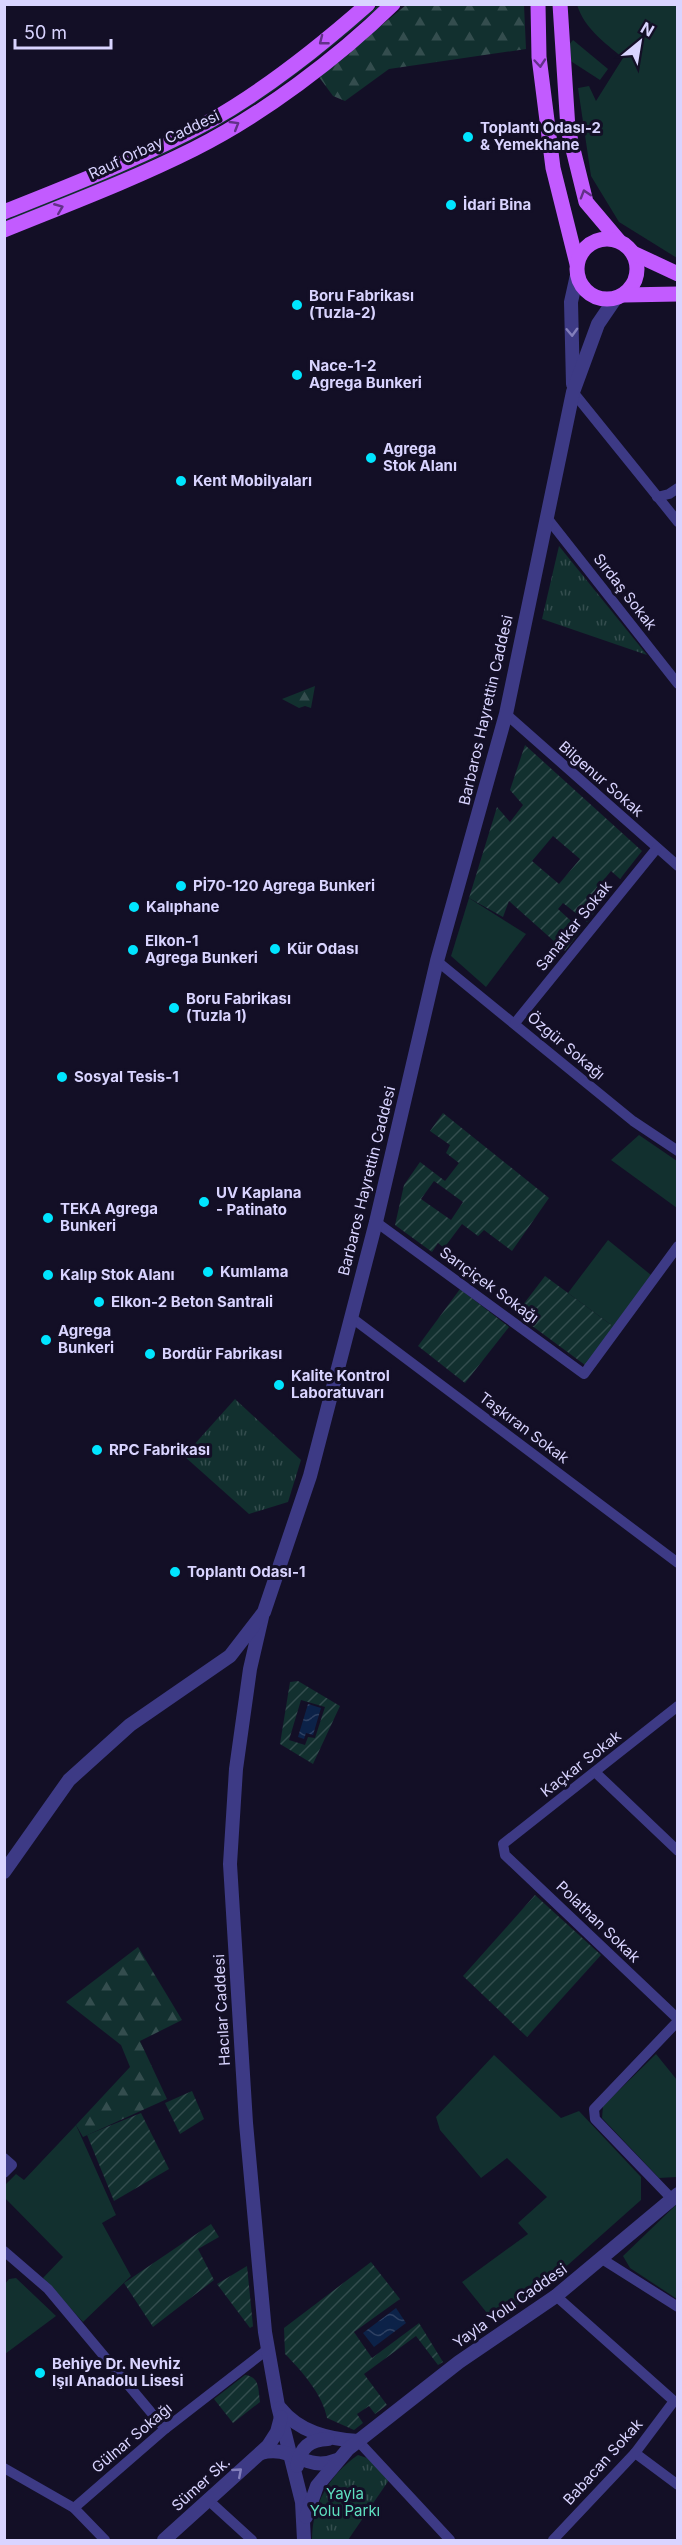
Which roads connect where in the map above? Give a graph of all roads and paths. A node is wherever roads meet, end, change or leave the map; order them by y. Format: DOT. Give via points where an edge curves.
graph roads {
  1 [pos="368,4"];
  2 [pos="393,4"];
  3 [pos="538,4"];
  4 [pos="561,4"];
  5 [pos="4,212"];
  6 [pos="4,230"];
  7 [pos="619,241"];
  8 [pos="633,253"];
  9 [pos="577,269"];
  10 [pos="678,274"];
  11 [pos="678,294"];
  12 [pos="619,297"];
  13 [pos="573,392"];
  14 [pos="678,488"];
  15 [pos="657,497"];
  16 [pos="548,519"];
  17 [pos="678,522"];
  18 [pos="678,684"];
  19 [pos="506,714"];
  20 [pos="657,848"];
  21 [pos="678,866"];
  22 [pos="437,961"];
  23 [pos="515,1023"];
  24 [pos="678,1151"];
  25 [pos="376,1221"];
  26 [pos="678,1246"];
  27 [pos="352,1318"];
  28 [pos="678,1563"];
  29 [pos="264,1612"];
  30 [pos="678,1706"];
  31 [pos="595,1772"];
  32 [pos="503,1844"];
  33 [pos="678,1851"];
  34 [pos="4,1872"];
  35 [pos="678,2020"];
  36 [pos="675,2196"];
  37 [pos="4,2251"];
  38 [pos="602,2259"];
  39 [pos="556,2296"];
  40 [pos="678,2307"];
  41 [pos="268,2349"];
  42 [pos="280,2411"];
  43 [pos="165,2429"];
  44 [pos="333,2439"];
  45 [pos="358,2441"];
  46 [pos="261,2453"];
  47 [pos="635,2453"];
  48 [pos="295,2457"];
  49 [pos="337,2460"];
  50 [pos="5,2468"];
  51 [pos="678,2485"];
  52 [pos="207,2499"];
  53 [pos="74,2508"];
  54 [pos="304,2524"];
  55 [pos="105,2541"];
  56 [pos="164,2541"];
  57 [pos="252,2541"];
  58 [pos="304,2541"];
  59 [pos="450,2541"];
  60 [pos="553,2541"];
  1 -- 5 [label="main road, Rauf Orbay Caddesi, one-way" via="278,76 210,121"];
  6 -- 2 [label="main road, Rauf Orbay Caddesi, one-way" via="146,171 235,126 332,57"];
  3 -- 9 [label="main road, one-way" via="539,57 553,168"];
  7 -- 4 [label="main road, one-way" via="586,202 568,129"];
  7 -- 8 [label="main road"];
  7 -- 9 [label="main road" via="610,238 592,242 585,248"];
  8 -- 10 [label="main road"];
  8 -- 12 [label="main road" via="638,271"];
  9 -- 12 [label="main road" via="580,284 595,297"];
  9 -- 13 [label="street, one-way" via="571,302"];
  11 -- 12 [label="main road"];
  12 -- 13 [label="street" via="598,324"];
  13 -- 15 [label="street"];
  13 -- 16 [label="street, Barbaros Hayrettin Caddesi"];
  14 -- 15 [label="street"];
  15 -- 17 [label="street"];
  16 -- 18 [label="street, Sırdaş Sokak"];
  16 -- 19 [label="street, Barbaros Hayrettin Caddesi"];
  19 -- 20 [label="street, Bilgenur Sokak"];
  19 -- 22 [label="street, Barbaros Hayrettin Caddesi"];
  20 -- 21 [label="street, Bilgenur Sokak"];
  20 -- 23 [label="street, Sanatkar Sokak"];
  22 -- 23 [label="street, Özgür Sokağı"];
  22 -- 25 [label="street, Barbaros Hayrettin Caddesi"];
  23 -- 24 [label="street, Özgür Sokağı" via="633,1120"];
  25 -- 26 [label="street, Sarıçiçek Sokağı" via="585,1374"];
  25 -- 27 [label="street, Barbaros Hayrettin Caddesi"];
  27 -- 28 [label="street, Taşkıran Sokak"];
  27 -- 29 [label="street, Barbaros Hayrettin Caddesi" via="310,1476"];
  29 -- 34 [label="street, Barbaros Hayrettin Caddesi" via="230,1656 130,1725 69,1780"];
  29 -- 41 [label="street, Hacılar Caddesi" via="249,1669 236,1769 230,1864 246,2123"];
  30 -- 31 [label="street, Kaçkar Sokak"];
  31 -- 32 [label="street, Kaçkar Sokak"];
  31 -- 33 [label="street"];
  32 -- 35 [label="street, Polathan Sokak" via="505,1855"];
  35 -- 36 [label="street" via="594,2109 595,2119"];
  36 -- 38 [label="street, Yayla Yolu Caddesi"];
  37 -- 43 [label="street" via="48,2289"];
  38 -- 39 [label="street, Yayla Yolu Caddesi"];
  38 -- 40 [label="street"];
  39 -- 45 [label="street, Yayla Yolu Caddesi" via="459,2362"];
  39 -- 47 [label="street, Babacan Sokak" via="674,2401"];
  41 -- 42 [label="street, Hacılar Caddesi"];
  41 -- 43 [label="street, Gülnar Sokağı"];
  42 -- 44 [label="street" via="306,2429"];
  42 -- 46 [label="street, Sümer Sk." via="273,2439"];
  42 -- 48 [label="street, Hacılar Caddesi"];
  43 -- 53 [label="street, Gülnar Sokağı"];
  44 -- 45 [label="street"];
  44 -- 48 [label="street" via="309,2443"];
  45 -- 49 [label="street, Yayla Yolu Caddesi"];
  45 -- 59 [label="street"];
  46 -- 48 [label="street" via="279,2450"];
  52 -- 46 [label="street, Sümer Sk., one-way"];
  47 -- 51 [label="street"];
  47 -- 60 [label="street, Babacan Sokak"];
  48 -- 49 [label="street" via="316,2464"];
  48 -- 54 [label="street, Hacılar Caddesi"];
  49 -- 54 [label="street, Yayla Yolu Caddesi" via="317,2486"];
  50 -- 53 [label="street"];
  52 -- 56 [label="street, Sümer Sk."];
  52 -- 57 [label="street"];
  53 -- 55 [label="street"];
  54 -- 58 [label="street"];
}
